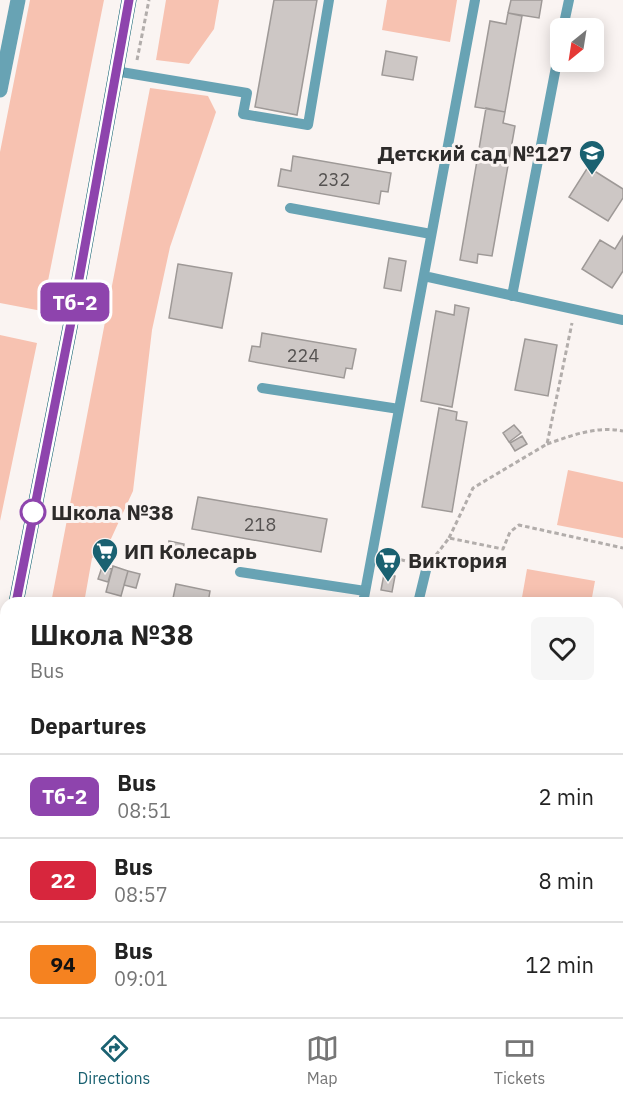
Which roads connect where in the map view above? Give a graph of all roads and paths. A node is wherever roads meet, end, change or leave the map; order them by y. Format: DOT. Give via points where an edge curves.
graph roads {
  1 [pos="18,0"];
  2 [pos="129,0"];
  3 [pos="329,0"];
  4 [pos="475,0"];
  5 [pos="569,0"];
  6 [pos="565,18"];
  7 [pos="115,71"];
  8 [pos="555,72"];
  9 [pos="0,90"];
  10 [pos="290,208"];
  11 [pos="432,234"];
  12 [pos="424,276"];
  13 [pos="512,296"];
  14 [pos="575,310"];
  15 [pos="623,320"];
  16 [pos="262,388"];
  17 [pos="399,409"];
  18 [pos="623,431"];
  19 [pos="547,444"];
  20 [pos="449,538"];
  21 [pos="623,548"];
  22 [pos="372,553"];
  23 [pos="427,566"];
  24 [pos="240,572"];
  25 [pos="365,591"];
  26 [pos="17,597"];
  27 [pos="364,597"];
  28 [pos="419,597"];
  1 -- 9 [label="street"];
  2 -- 7 [label="main road"];
  3 -- 7 [label="lane" via="308,125 243,114 247,93"];
  4 -- 11 [label="lane"];
  5 -- 6 [label="lane"];
  7 -- 26 [label="main road"];
  8 -- 13 [label="lane"];
  10 -- 11 [label="lane"];
  11 -- 12 [label="lane"];
  12 -- 13 [label="lane"];
  12 -- 17 [label="lane"];
  13 -- 14 [label="lane"];
  14 -- 15 [label="lane"];
  14 -- 19 [label="path"];
  16 -- 17 [label="lane"];
  17 -- 22 [label="lane"];
  18 -- 19 [label="path" via="608,428 580,432"];
  19 -- 20 [label="path" via="473,488"];
  20 -- 21 [label="path" via="503,549 510,532 519,525"];
  20 -- 23 [label="path"];
  22 -- 23 [label="path"];
  22 -- 25 [label="lane"];
  23 -- 28 [label="lane"];
  24 -- 25 [label="lane"];
  25 -- 27 [label="lane"];
}
